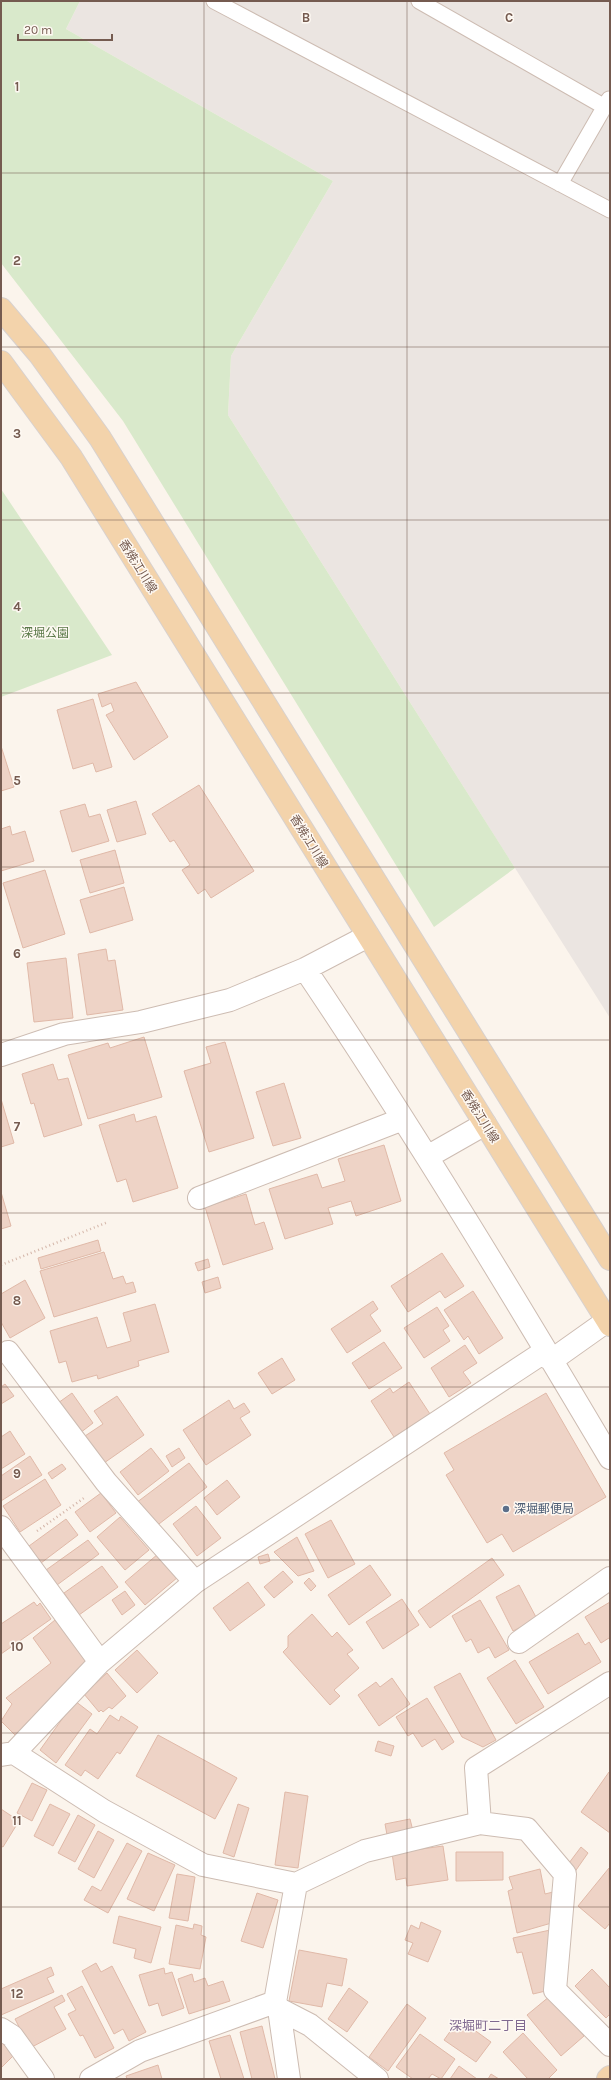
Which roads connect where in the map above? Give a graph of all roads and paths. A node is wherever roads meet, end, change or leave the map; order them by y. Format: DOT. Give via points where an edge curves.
graph roads {
  1 [pos="214,1"];
  2 [pos="419,1"];
  3 [pos="608,102"];
  4 [pos="560,184"];
  5 [pos="610,210"];
  6 [pos="1,309"];
  7 [pos="1,362"];
  8 [pos="368,936"];
  9 [pos="305,969"];
  10 [pos="1,1054"];
  11 [pos="403,1120"];
  12 [pos="485,1124"];
  13 [pos="427,1158"];
  14 [pos="199,1198"];
  15 [pos="108,1222"];
  16 [pos="610,1259"];
  17 [pos="1,1265"];
  18 [pos="603,1325"];
  19 [pos="8,1352"];
  20 [pos="552,1360"];
  21 [pos="610,1458"];
  22 [pos="106,1482"];
  23 [pos="1,1527"];
  24 [pos="16,1547"];
  25 [pos="610,1578"];
  26 [pos="194,1582"];
  27 [pos="520,1642"];
  28 [pos="100,1662"];
  29 [pos="610,1683"];
  30 [pos="7,1754"];
  31 [pos="480,1823"];
  32 [pos="296,1884"];
  33 [pos="277,2005"];
  34 [pos="1,2029"];
  35 [pos="610,2045"];
  36 [pos="43,2079"];
  37 [pos="91,2079"];
  38 [pos="289,2079"];
  39 [pos="377,2079"];
  1 -- 4 [label="lane"];
  2 -- 3 [label="lane"];
  3 -- 4 [label="lane"];
  4 -- 5 [label="lane"];
  6 -- 16 [label="main road" via="40,355 100,438"];
  7 -- 8 [label="main road, 香焼江川線" via="71,457"];
  8 -- 9 [label="street"];
  8 -- 12 [label="main road, 香焼江川線"];
  9 -- 10 [label="street" via="230,1000 141,1022 64,1034"];
  9 -- 11 [label="street"];
  11 -- 13 [label="street"];
  11 -- 14 [label="street"];
  12 -- 13 [label="street"];
  12 -- 18 [label="main road, 香焼江川線"];
  13 -- 20 [label="street"];
  15 -- 17 [label="path"];
  18 -- 20 [label="street"];
  19 -- 22 [label="street"];
  20 -- 21 [label="street"];
  20 -- 26 [label="street" via="541,1354"];
  22 -- 24 [label="path"];
  22 -- 26 [label="street"];
  23 -- 24 [label="street"];
  24 -- 28 [label="street"];
  25 -- 27 [label="street"];
  26 -- 28 [label="street"];
  28 -- 30 [label="street"];
  29 -- 31 [label="street" via="476,1768"];
  30 -- 32 [label="street" via="104,1811 203,1864"];
  31 -- 32 [label="street" via="365,1851"];
  31 -- 35 [label="street" via="527,1829 565,1874 555,1990"];
  32 -- 33 [label="street"];
  33 -- 37 [label="street" via="140,2051"];
  33 -- 38 [label="street"];
  33 -- 39 [label="street" via="310,2025"];
  34 -- 36 [label="street" via="12,2036"];
}
